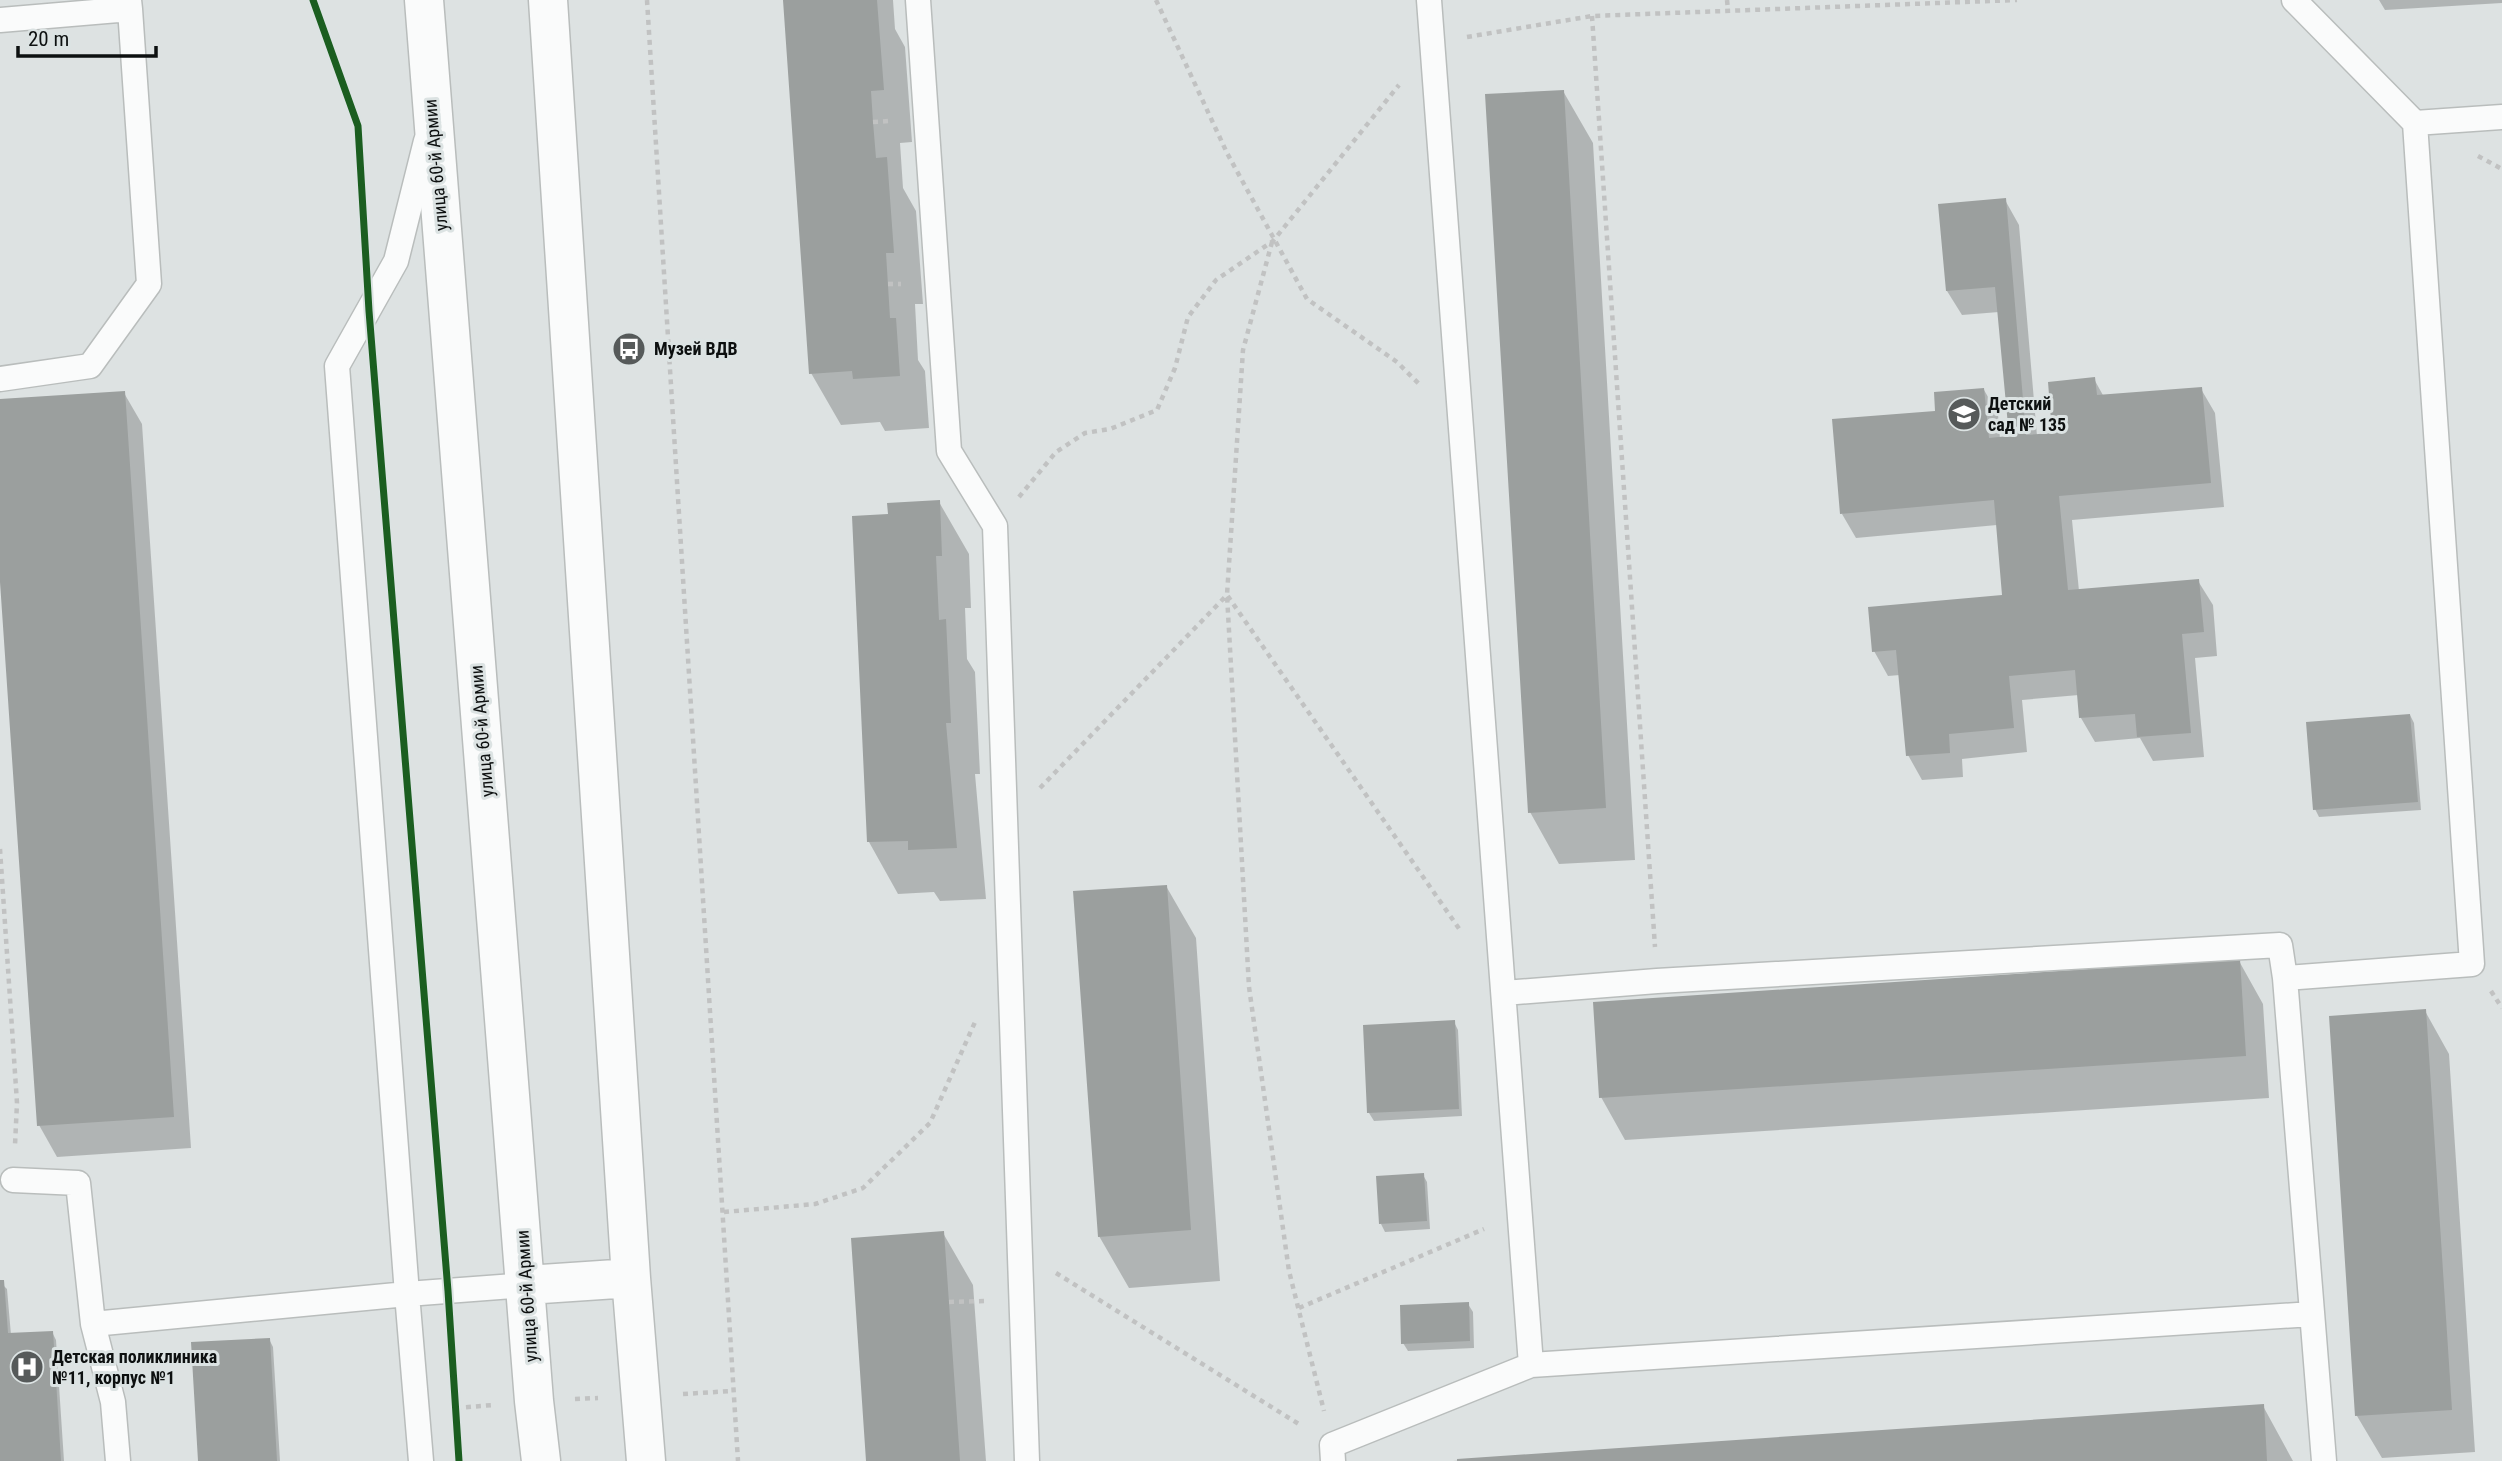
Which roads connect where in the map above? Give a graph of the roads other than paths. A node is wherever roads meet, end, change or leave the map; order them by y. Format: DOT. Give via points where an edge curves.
graph roads {
  1 [pos="424,0"];
  2 [pos="548,0"];
  3 [pos="918,0"];
  4 [pos="1429,0"];
  5 [pos="2294,0"];
  6 [pos="129,5"];
  7 [pos="0,20"];
  8 [pos="432,117"];
  9 [pos="2502,117"];
  10 [pos="2415,124"];
  11 [pos="0,379"];
  12 [pos="2285,978"];
  13 [pos="1504,993"];
  14 [pos="13,1180"];
  15 [pos="631,1278"];
  16 [pos="527,1285"];
  17 [pos="407,1294"];
  18 [pos="2312,1314"];
  19 [pos="93,1324"];
  20 [pos="1531,1365"];
  21 [pos="1333,1453"];
  22 [pos="118,1461"];
  23 [pos="421,1461"];
  24 [pos="541,1461"];
  25 [pos="646,1461"];
  26 [pos="1027,1461"];
  27 [pos="2324,1461"];
  1 -- 8 [label="main road, улица 60-й Армии"];
  2 -- 15 [label="main road"];
  3 -- 26 [label="lane" via="949,451 995,526"];
  4 -- 13 [label="lane"];
  5 -- 10 [label="lane"];
  6 -- 7 [label="lane"];
  6 -- 11 [label="lane" via="149,284 90,366"];
  8 -- 16 [label="main road, улица 60-й Армии"];
  8 -- 17 [label="lane" via="396,261 337,366"];
  9 -- 10 [label="lane"];
  10 -- 12 [label="lane" via="2472,964"];
  12 -- 13 [label="lane" via="2280,946"];
  12 -- 18 [label="lane"];
  13 -- 20 [label="lane"];
  14 -- 19 [label="lane" via="78,1183"];
  15 -- 16 [label="main road"];
  15 -- 25 [label="main road"];
  16 -- 17 [label="lane"];
  16 -- 24 [label="main road, улица 60-й Армии"];
  17 -- 19 [label="lane"];
  17 -- 23 [label="lane"];
  18 -- 20 [label="lane"];
  18 -- 27 [label="lane"];
  19 -- 22 [label="lane" via="113,1402"];
  20 -- 21 [label="lane"];
}
